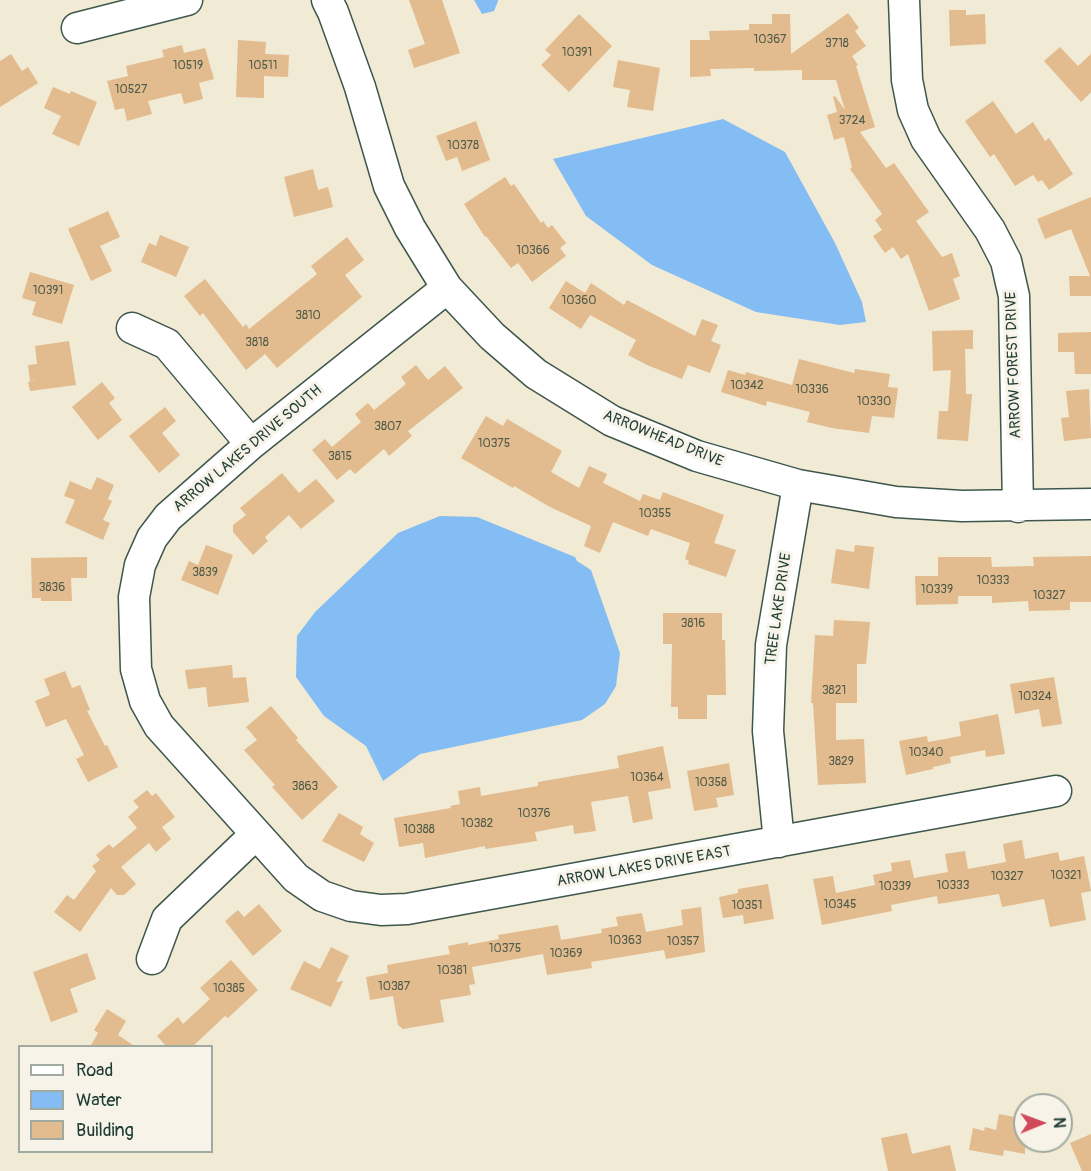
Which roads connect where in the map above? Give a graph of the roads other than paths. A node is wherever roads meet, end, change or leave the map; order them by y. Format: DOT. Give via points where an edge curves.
graph roads {
  1 [pos="186,0"];
  2 [pos="327,0"];
  3 [pos="904,0"];
  4 [pos="77,28"];
  5 [pos="447,288"];
  6 [pos="132,328"];
  7 [pos="251,444"];
  8 [pos="798,485"];
  9 [pos="1091,504"];
  10 [pos="1018,507"];
  11 [pos="1056,791"];
  12 [pos="256,834"];
  13 [pos="779,842"];
  14 [pos="152,959"];
  1 -- 4 [label="street"];
  2 -- 5 [label="street, ARROWHEAD DRIVE" via="360,87 389,186"];
  3 -- 10 [label="street, ARROW FOREST DRIVE" via="906,80 913,110 926,140 990,230 1009,273 1014,296"];
  5 -- 7 [label="street, ARROW LAKES DRIVE SOUTH"];
  5 -- 8 [label="street, ARROWHEAD DRIVE" via="492,336 536,374 612,421 697,456"];
  6 -- 7 [label="street" via="168,344"];
  7 -- 12 [label="street, ARROW LAKES DRIVE SOUTH" via="168,517 140,564 134,597 136,669 146,701 159,726"];
  8 -- 10 [label="street, ARROWHEAD DRIVE" via="897,502"];
  8 -- 13 [label="street, TREE LAKE DRIVE" via="771,645 768,731"];
  9 -- 10 [label="street, ARROWHEAD DRIVE"];
  11 -- 13 [label="street, ARROW LAKES DRIVE EAST"];
  12 -- 13 [label="street, ARROW LAKES DRIVE EAST" via="296,878 322,896 351,906 381,910 407,909"];
  12 -- 14 [label="street" via="167,919"];
}
